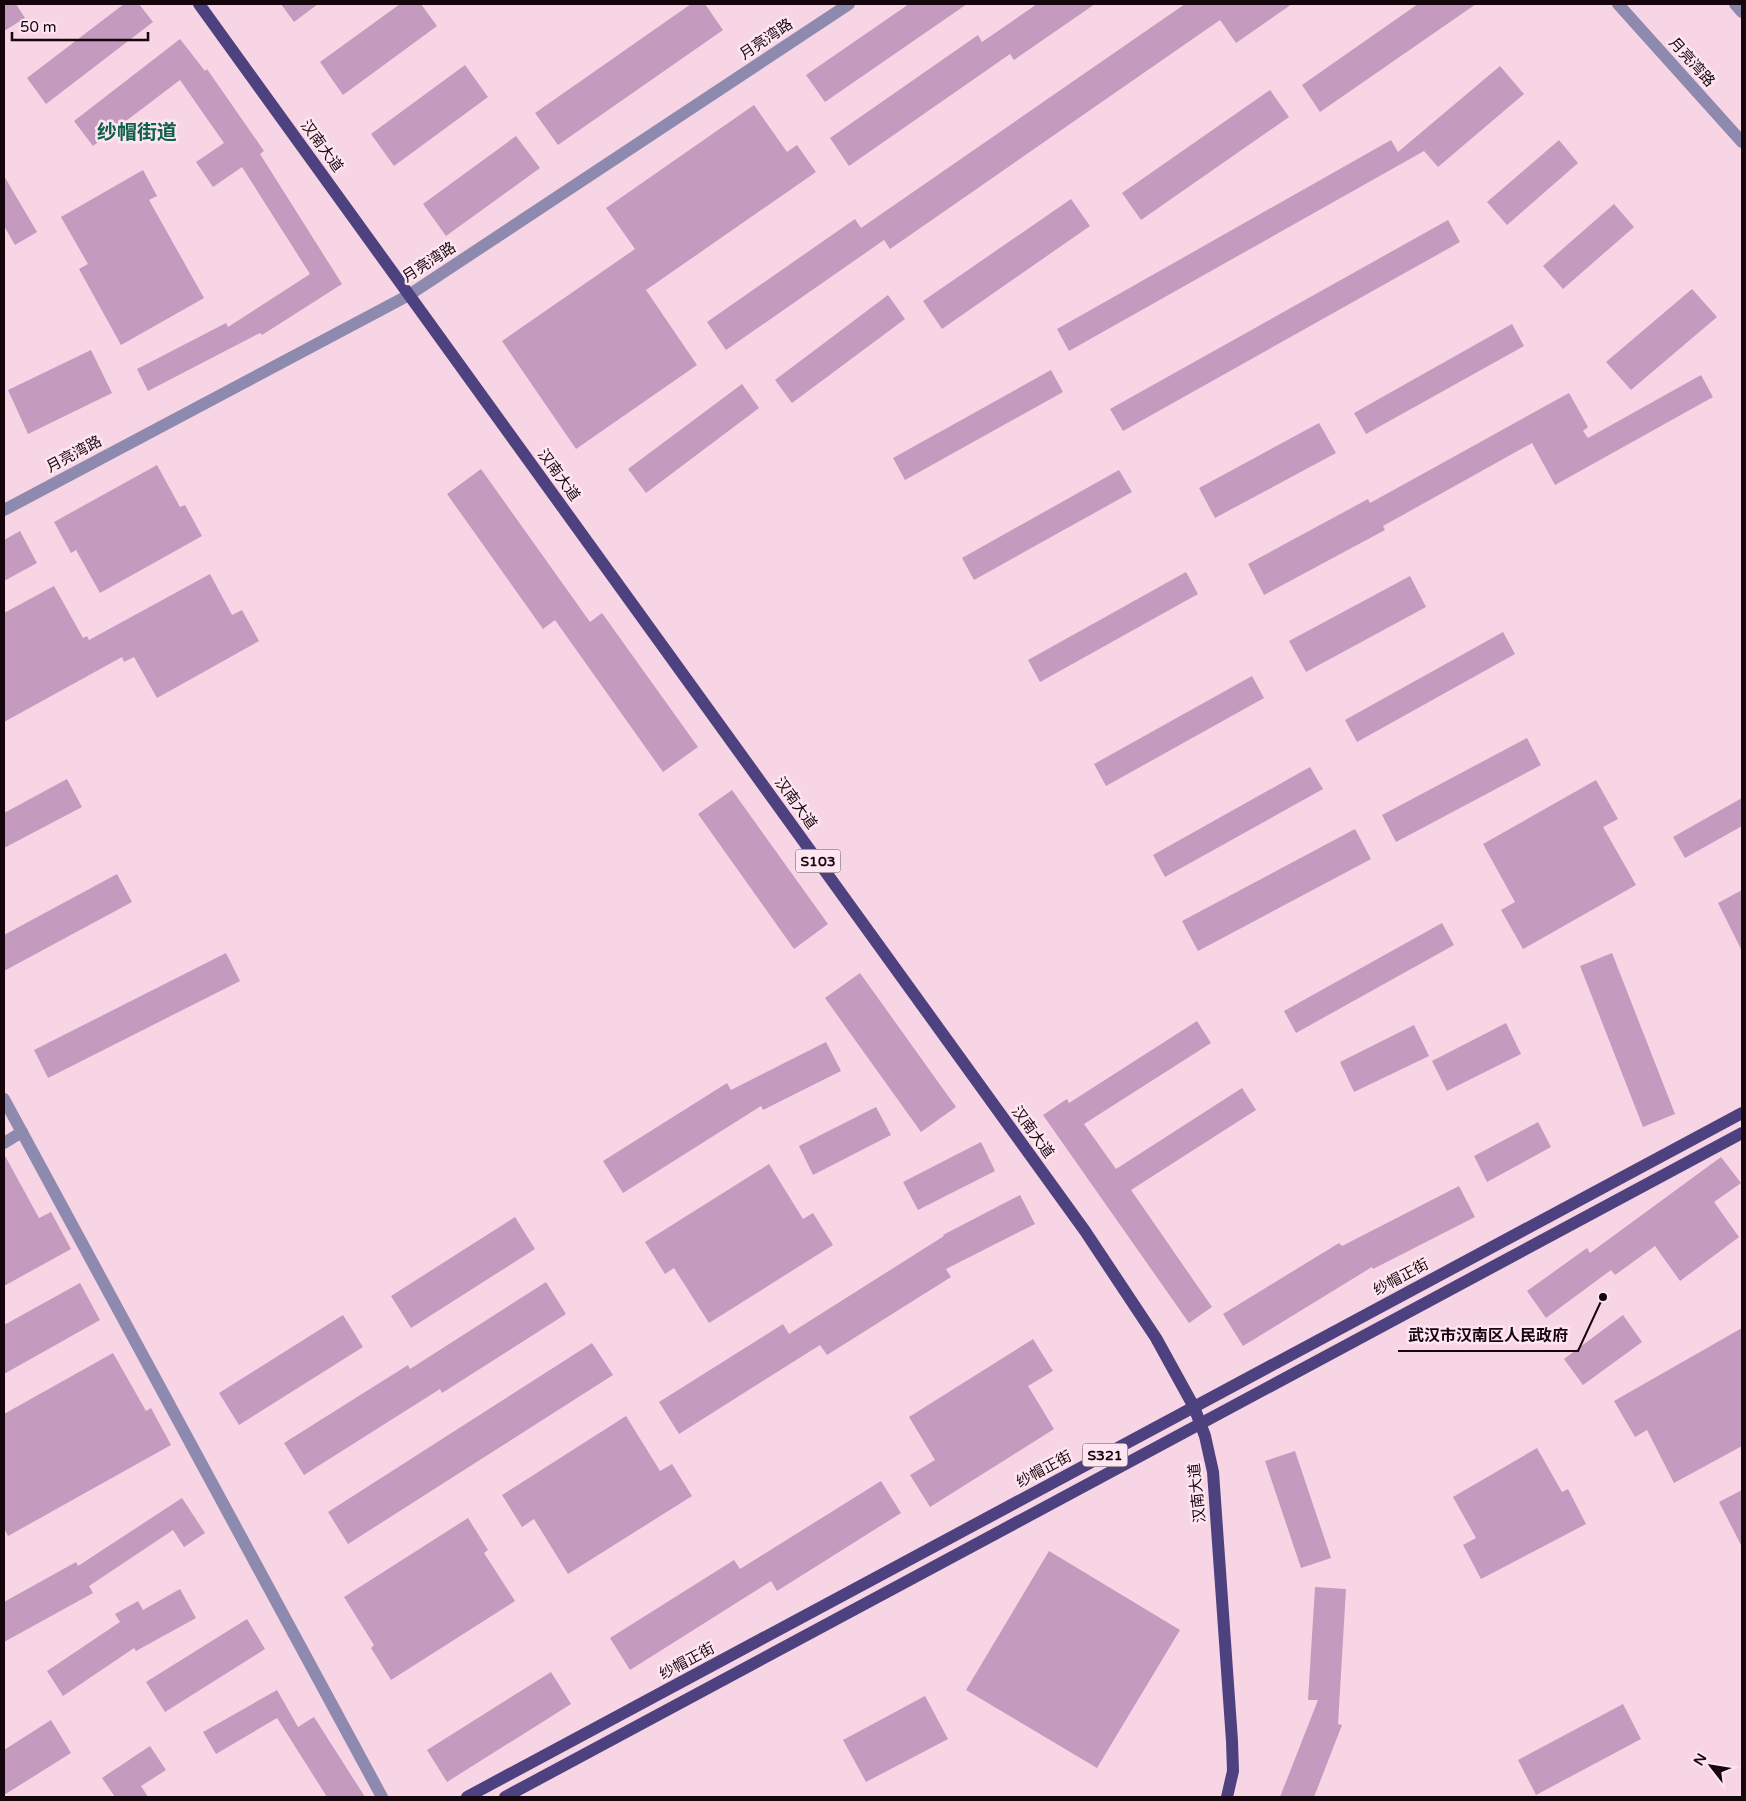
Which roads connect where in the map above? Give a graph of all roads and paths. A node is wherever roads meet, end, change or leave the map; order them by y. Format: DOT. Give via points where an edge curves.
graph roads {
  1 [pos="199,4"];
  2 [pos="849,4"];
  3 [pos="1618,4"];
  4 [pos="1735,4"];
  5 [pos="1742,12"];
  6 [pos="1742,142"];
  7 [pos="409,295"];
  8 [pos="4,510"];
  9 [pos="4,1100"];
  10 [pos="1742,1113"];
  11 [pos="22,1132"];
  12 [pos="1742,1133"];
  13 [pos="4,1143"];
  14 [pos="1194,1407"];
  15 [pos="1201,1424"];
  16 [pos="382,1797"];
  17 [pos="467,1797"];
  18 [pos="505,1797"];
  19 [pos="1227,1797"];
  1 -- 7 [label="main road, 汉南大道 / S103"];
  2 -- 7 [label="street, 月亮湾路"];
  3 -- 6 [label="street, 月亮湾路"];
  4 -- 5 [label="street"];
  7 -- 8 [label="street, 月亮湾路"];
  7 -- 14 [label="main road, 汉南大道 / S103" via="1085,1232 1156,1338"];
  9 -- 11 [label="street"];
  10 -- 14 [label="main road, 纱帽正街 / S321"];
  11 -- 13 [label="street"];
  11 -- 16 [label="street"];
  12 -- 15 [label="main road, S321"];
  14 -- 15 [label="main road, 汉南大道 / S103"];
  14 -- 17 [label="main road, 纱帽正街 / S321"];
  15 -- 18 [label="main road, S321"];
  15 -- 19 [label="main road, 汉南大道 / S103" via="1213,1472 1216,1510 1232,1741 1233,1771"];
}
